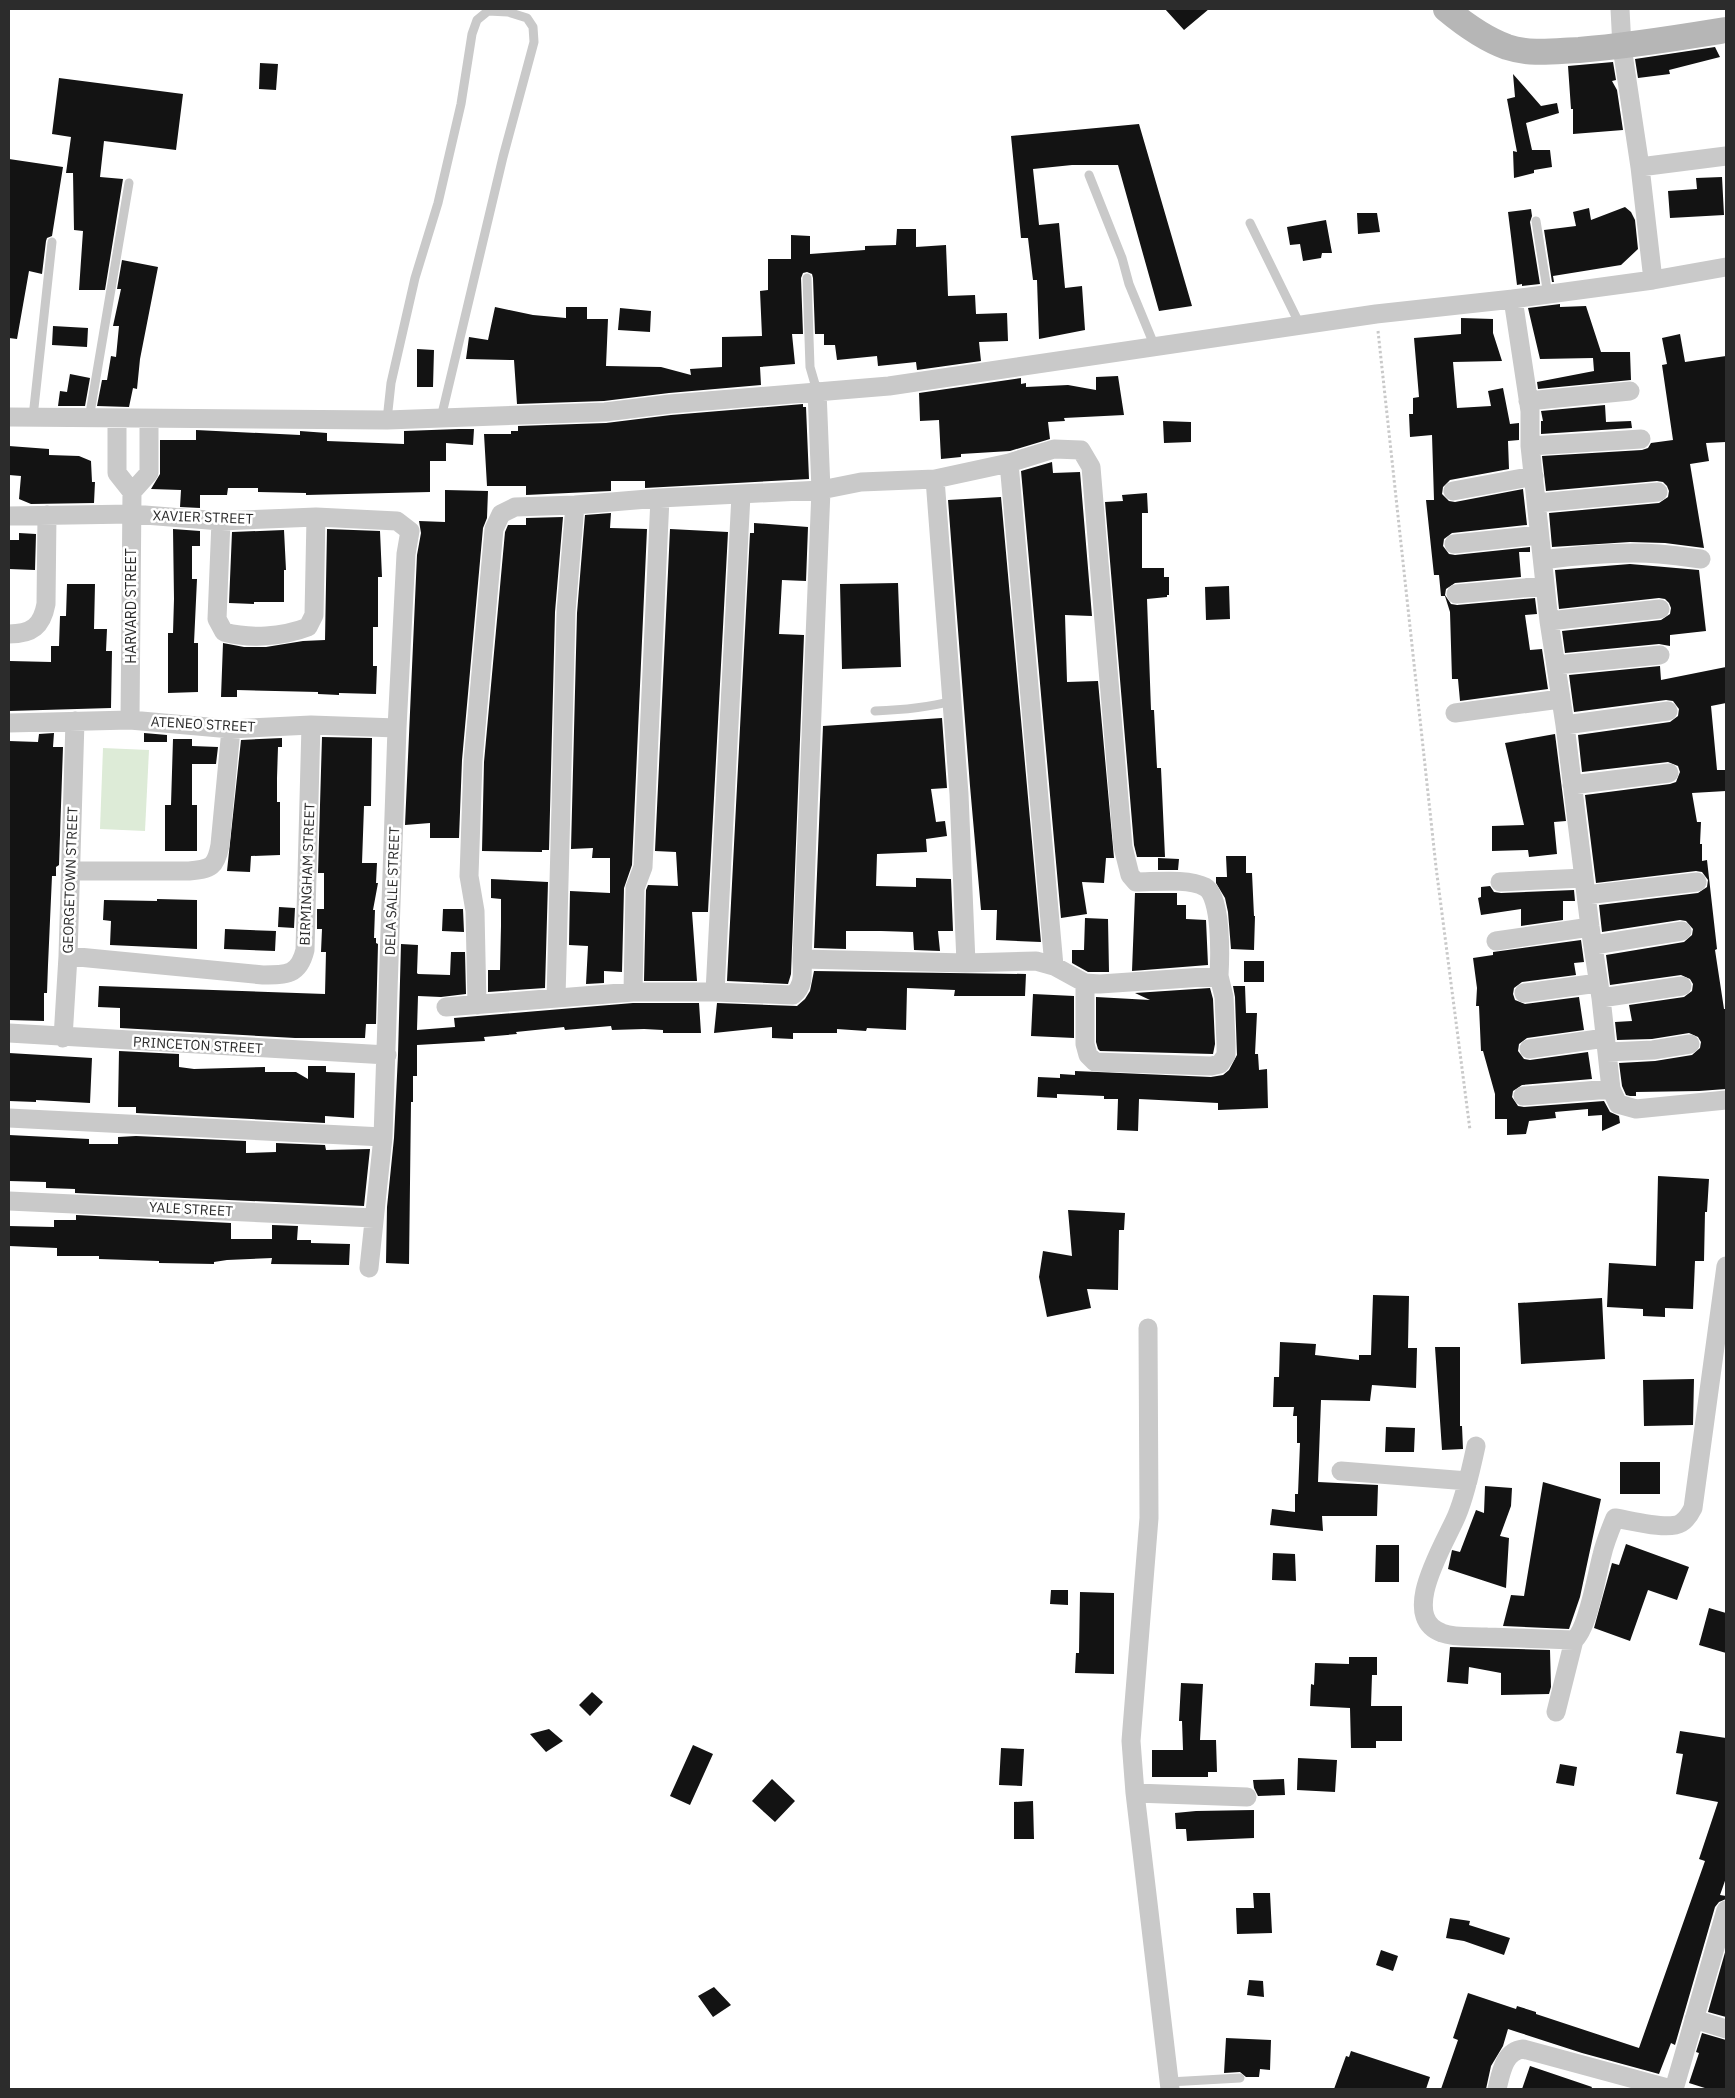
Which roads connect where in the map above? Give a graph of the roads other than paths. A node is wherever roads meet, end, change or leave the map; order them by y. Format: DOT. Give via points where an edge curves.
graph roads {
  1 [pos="1446,9"];
  2 [pos="1620,9"];
  3 [pos="1726,30"];
  4 [pos="1622,47"];
  5 [pos="1726,156"];
  6 [pos="1640,167"];
  7 [pos="1089,175"];
  8 [pos="129,183"];
  9 [pos="1536,221"];
  10 [pos="1250,223"];
  11 [pos="52,242"];
  12 [pos="1726,267"];
  13 [pos="807,278"];
  14 [pos="1653,280"];
  15 [pos="1548,295"];
  16 [pos="1513,300"];
  17 [pos="1300,325"];
  18 [pos="1155,347"];
  19 [pos="817,391"];
  20 [pos="1630,391"];
  21 [pos="1528,401"];
  22 [pos="9,417"];
  23 [pos="33,417"];
  24 [pos="442,418"];
  25 [pos="89,419"];
  26 [pos="117,419"];
  27 [pos="149,419"];
  28 [pos="387,420"];
  29 [pos="1641,439"];
  30 [pos="1530,446"];
  31 [pos="1009,463"];
  32 [pos="1534,476"];
  33 [pos="935,479"];
  34 [pos="821,490"];
  35 [pos="132,492"];
  36 [pos="1453,492"];
  37 [pos="1658,492"];
  38 [pos="741,495"];
  39 [pos="660,498"];
  40 [pos="1537,503"];
  41 [pos="575,505"];
  42 [pos="132,514"];
  43 [pos="47,515"];
  44 [pos="9,516"];
  45 [pos="316,517"];
  46 [pos="221,521"];
  47 [pos="397,521"];
  48 [pos="1539,535"];
  49 [pos="1454,544"];
  50 [pos="1702,559"];
  51 [pos="1543,560"];
  52 [pos="1545,586"];
  53 [pos="1456,594"];
  54 [pos="1660,609"];
  55 [pos="1549,621"];
  56 [pos="9,634"];
  57 [pos="1660,655"];
  58 [pos="1556,665"];
  59 [pos="1560,699"];
  60 [pos="952,700"];
  61 [pos="875,711"];
  62 [pos="1668,711"];
  63 [pos="1455,713"];
  64 [pos="130,720"];
  65 [pos="75,721"];
  66 [pos="9,723"];
  67 [pos="312,725"];
  68 [pos="1565,725"];
  69 [pos="397,728"];
  70 [pos="230,729"];
  71 [pos="1669,773"];
  72 [pos="1572,785"];
  73 [pos="71,871"];
  74 [pos="1500,882"];
  75 [pos="1697,882"];
  76 [pos="1585,887"];
  77 [pos="1590,927"];
  78 [pos="1682,931"];
  79 [pos="1496,941"];
  80 [pos="1594,945"];
  81 [pos="68,956"];
  82 [pos="802,959"];
  83 [pos="966,963"];
  84 [pos="1054,966"];
  85 [pos="1220,976"];
  86 [pos="1085,983"];
  87 [pos="1682,986"];
  88 [pos="1600,991"];
  89 [pos="633,992"];
  90 [pos="716,992"];
  91 [pos="1524,993"];
  92 [pos="556,998"];
  93 [pos="477,1005"];
  94 [pos="446,1007"];
  95 [pos="9,1033"];
  96 [pos="63,1038"];
  97 [pos="1690,1044"];
  98 [pos="1606,1045"];
  99 [pos="1529,1049"];
  100 [pos="387,1055"];
  101 [pos="1611,1089"];
  102 [pos="1523,1096"];
  103 [pos="1726,1100"];
  104 [pos="9,1118"];
  105 [pos="384,1137"];
  106 [pos="9,1201"];
  107 [pos="374,1218"];
  108 [pos="1726,1266"];
  109 [pos="370,1268"];
  110 [pos="1148,1328"];
  111 [pos="1476,1446"];
  112 [pos="1341,1471"];
  113 [pos="1468,1481"];
  114 [pos="1574,1640"];
  115 [pos="1556,1712"];
  116 [pos="1135,1793"];
  117 [pos="1246,1797"];
  118 [pos="1726,1910"];
  119 [pos="1723,1938"];
  120 [pos="1694,2019"];
  121 [pos="1726,2029"];
  122 [pos="1240,2078"];
  123 [pos="1170,2086"];
  124 [pos="1497,2089"];
  125 [pos="1673,2089"];
  1 -- 4 [label="street" via="1483,34 1508,47 1526,51"];
  2 -- 4 [label="street"];
  3 -- 4 [label="street"];
  4 -- 6 [label="street"];
  5 -- 6 [label="street"];
  6 -- 14 [label="street"];
  7 -- 18 [label="lane"];
  8 -- 25 [label="lane"];
  9 -- 15 [label="lane"];
  10 -- 17 [label="lane"];
  11 -- 23 [label="lane"];
  12 -- 14 [label="street"];
  13 -- 19 [label="lane" via="810,367"];
  14 -- 15 [label="street"];
  15 -- 16 [label="street"];
  16 -- 17 [label="street"];
  16 -- 21 [label="street"];
  17 -- 18 [label="street"];
  18 -- 19 [label="street" via="889,386"];
  19 -- 24 [label="street" via="605,412"];
  19 -- 34 [label="street"];
  20 -- 21 [label="street"];
  21 -- 30 [label="street"];
  22 -- 23 [label="street"];
  23 -- 25 [label="street"];
  24 -- 28 [label="street"];
  24 -- 28 [label="lane" via="503,157 534,42 533,27 528,18 508,12 488,12 478,20 472,34 461,104 438,204 415,278"];
  25 -- 26 [label="street"];
  26 -- 27 [label="street"];
  26 -- 35 [label="street" via="117,473"];
  27 -- 28 [label="street"];
  27 -- 35 [label="street" via="149,473"];
  29 -- 30 [label="street"];
  30 -- 32 [label="street"];
  31 -- 33 [label="street"];
  31 -- 84 [label="street"];
  31 -- 85 [label="street" via="1054,449 1066,449 1081,450 1091,468 1126,863 1136,882 1196,884 1212,893 1220,941"];
  32 -- 36 [label="street"];
  32 -- 40 [label="street"];
  33 -- 34 [label="street" via="861,482"];
  33 -- 60 [label="street"];
  34 -- 38 [label="street"];
  34 -- 82 [label="street"];
  35 -- 42 [label="street, HARVARD STREET"];
  37 -- 40 [label="street"];
  38 -- 39 [label="street"];
  38 -- 90 [label="street"];
  39 -- 41 [label="street"];
  39 -- 89 [label="street" via="643,867 636,888"];
  40 -- 48 [label="street"];
  41 -- 92 [label="street" via="566,612"];
  41 -- 93 [label="street" via="515,506 501,514 494,529 473,761 469,876 475,911"];
  42 -- 43 [label="street, XAVIER STREET"];
  42 -- 46 [label="street, XAVIER STREET"];
  42 -- 64 [label="street, HARVARD STREET"];
  43 -- 44 [label="street, XAVIER STREET"];
  43 -- 56 [label="street" via="43,618 38,626 28,631"];
  45 -- 46 [label="street, XAVIER STREET"];
  45 -- 46 [label="street" via="314,615 308,628 293,633 241,636 224,632 218,620"];
  45 -- 47 [label="street, XAVIER STREET"];
  47 -- 69 [label="street, DELA SALLE STREET" via="410,531"];
  48 -- 49 [label="street"];
  48 -- 51 [label="street"];
  50 -- 51 [label="street" via="1625,553"];
  51 -- 52 [label="street"];
  52 -- 53 [label="street"];
  52 -- 55 [label="street"];
  54 -- 55 [label="street"];
  55 -- 58 [label="street"];
  57 -- 58 [label="street"];
  58 -- 59 [label="street"];
  59 -- 63 [label="street"];
  59 -- 68 [label="street"];
  60 -- 61 [label="lane" via="919,708"];
  60 -- 83 [label="street"];
  62 -- 68 [label="street"];
  64 -- 65 [label="street, ATENEO STREET"];
  64 -- 70 [label="street, ATENEO STREET"];
  65 -- 66 [label="street, ATENEO STREET"];
  65 -- 73 [label="street, GEORGETOWN STREET"];
  67 -- 69 [label="street, ATENEO STREET"];
  67 -- 70 [label="street, ATENEO STREET"];
  67 -- 81 [label="street, BIRMINGHAM STREET" via="305,950 301,964 293,972 263,975"];
  68 -- 72 [label="street"];
  69 -- 100 [label="street, DELA SALLE STREET"];
  70 -- 73 [label="street" via="220,845 218,858 212,866 189,871"];
  71 -- 72 [label="street"];
  72 -- 76 [label="street"];
  73 -- 81 [label="street, GEORGETOWN STREET"];
  74 -- 76 [label="street"];
  75 -- 76 [label="street"];
  76 -- 77 [label="street"];
  77 -- 79 [label="street"];
  77 -- 80 [label="street"];
  78 -- 80 [label="street"];
  80 -- 88 [label="street"];
  81 -- 96 [label="street, GEORGETOWN STREET"];
  82 -- 83 [label="street"];
  82 -- 90 [label="street" via="802,981 793,995"];
  83 -- 84 [label="street" via="1036,961"];
  84 -- 86 [label="street"];
  85 -- 86 [label="street" via="1115,984"];
  85 -- 86 [label="street" via="1226,1055 1220,1064 1212,1066 1095,1062 1088,1055 1085,1044"];
  87 -- 88 [label="street"];
  88 -- 91 [label="street"];
  88 -- 98 [label="street"];
  89 -- 90 [label="street"];
  89 -- 92 [label="street"];
  92 -- 93 [label="street"];
  93 -- 94 [label="street"];
  95 -- 96 [label="street, PRINCETON STREET"];
  96 -- 100 [label="street, PRINCETON STREET"];
  97 -- 98 [label="street" via="1653,1050"];
  98 -- 99 [label="street"];
  98 -- 101 [label="street"];
  100 -- 105 [label="street, DELA SALLE STREET"];
  101 -- 102 [label="street"];
  101 -- 103 [label="street" via="1618,1104 1636,1109"];
  104 -- 105 [label="street"];
  105 -- 107 [label="street, DELA SALLE STREET"];
  106 -- 107 [label="street, YALE STREET"];
  107 -- 109 [label="street, DELA SALLE STREET"];
  108 -- 114 [label="street" via="1693,1508 1679,1524 1667,1526 1614,1518 1586,1616"];
  110 -- 116 [label="street" via="1149,1518 1131,1741"];
  111 -- 113 [label="street"];
  112 -- 113 [label="street"];
  113 -- 114 [label="street" via="1427,1585 1423,1606 1425,1621 1442,1633"];
  114 -- 115 [label="street"];
  116 -- 117 [label="street"];
  116 -- 123 [label="street"];
  118 -- 119 [label="street"];
  119 -- 120 [label="street"];
  120 -- 121 [label="street"];
  120 -- 125 [label="street"];
  122 -- 123 [label="lane"];
  124 -- 125 [label="street" via="1509,2056 1514,2050 1523,2049"];
}
